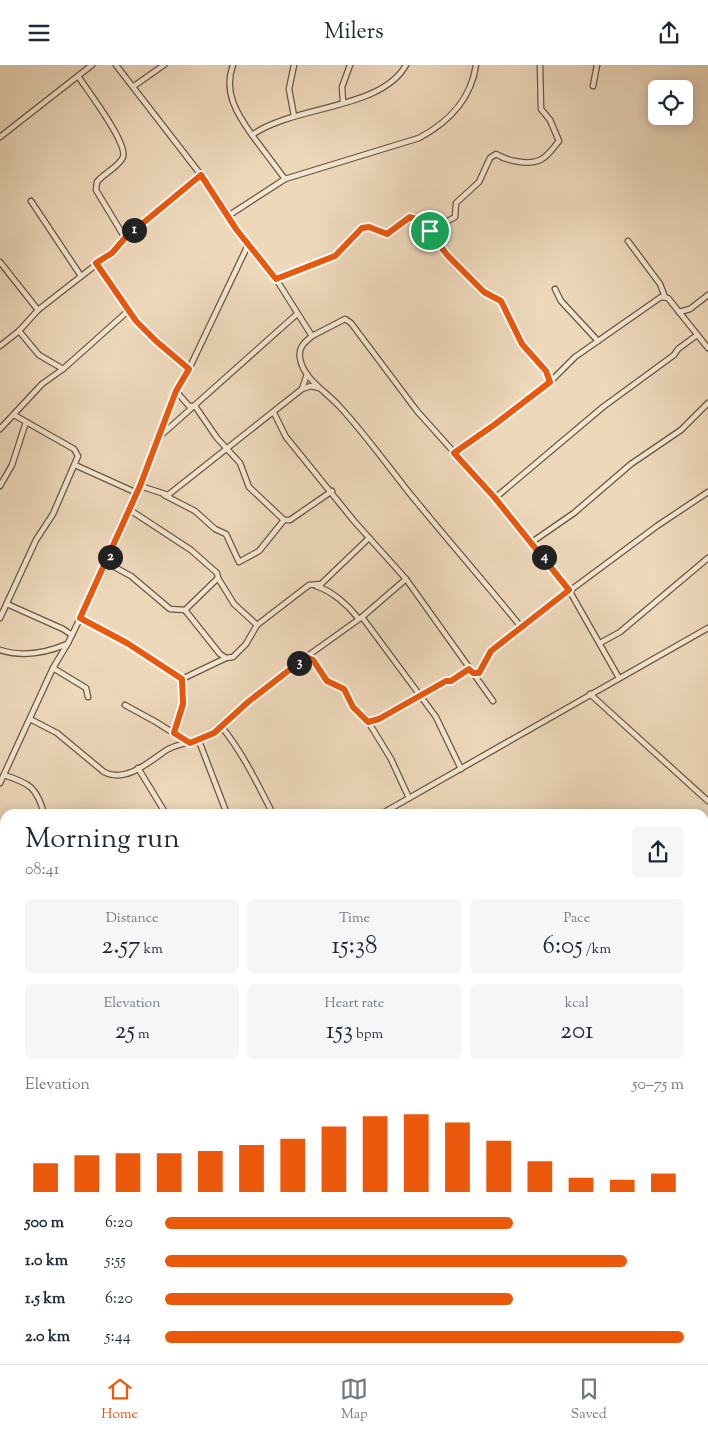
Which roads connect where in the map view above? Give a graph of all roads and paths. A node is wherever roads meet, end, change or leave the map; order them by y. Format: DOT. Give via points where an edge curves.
graph roads {
  1 [pos="92,65"];
  2 [pos="116,65"];
  3 [pos="164,65"];
  4 [pos="233,65"];
  5 [pos="294,65"];
  6 [pos="350,65"];
  7 [pos="406,65"];
  8 [pos="476,65"];
  9 [pos="540,65"];
  10 [pos="597,65"];
  11 [pos="78,76"];
  12 [pos="134,85"];
  13 [pos="593,86"];
  14 [pos="343,103"];
  15 [pos="294,116"];
  16 [pos="252,135"];
  17 [pos="0,137"];
  18 [pos="201,175"];
  19 [pos="285,179"];
  20 [pos="31,201"];
  21 [pos="228,216"];
  22 [pos="430,231"];
  23 [pos="125,238"];
  24 [pos="628,241"];
  25 [pos="248,245"];
  26 [pos="0,261"];
  27 [pos="96,263"];
  28 [pos="81,276"];
  29 [pos="276,279"];
  30 [pos="555,289"];
  31 [pos="708,295"];
  32 [pos="665,297"];
  33 [pos="38,310"];
  34 [pos="128,311"];
  35 [pos="679,312"];
  36 [pos="297,314"];
  37 [pos="19,331"];
  38 [pos="697,335"];
  39 [pos="312,336"];
  40 [pos="598,341"];
  41 [pos="0,345"];
  42 [pos="708,348"];
  43 [pos="63,369"];
  44 [pos="189,369"];
  45 [pos="307,374"];
  46 [pos="550,382"];
  47 [pos="320,388"];
  48 [pos="302,389"];
  49 [pos="176,391"];
  50 [pos="708,403"];
  51 [pos="195,406"];
  52 [pos="274,413"];
  53 [pos="14,415"];
  54 [pos="26,422"];
  55 [pos="0,429"];
  56 [pos="157,439"];
  57 [pos="226,448"];
  58 [pos="454,453"];
  59 [pos="75,465"];
  60 [pos="0,486"];
  61 [pos="140,486"];
  62 [pos="332,491"];
  63 [pos="708,492"];
  64 [pos="137,493"];
  65 [pos="163,495"];
  66 [pos="495,498"];
  67 [pos="130,510"];
  68 [pos="284,520"];
  69 [pos="368,538"];
  70 [pos="532,542"];
  71 [pos="708,558"];
  72 [pos="107,563"];
  73 [pos="218,578"];
  74 [pos="406,579"];
  75 [pos="316,585"];
  76 [pos="569,590"];
  77 [pos="7,604"];
  78 [pos="185,610"];
  79 [pos="360,617"];
  80 [pos="0,618"];
  81 [pos="80,618"];
  82 [pos="257,625"];
  83 [pos="521,627"];
  84 [pos="708,627"];
  85 [pos="72,635"];
  86 [pos="68,643"];
  87 [pos="600,643"];
  88 [pos="0,651"];
  89 [pos="306,657"];
  90 [pos="226,658"];
  91 [pos="53,668"];
  92 [pos="471,671"];
  93 [pos="619,678"];
  94 [pos="182,679"];
  95 [pos="590,694"];
  96 [pos="420,695"];
  97 [pos="88,697"];
  98 [pos="493,701"];
  99 [pos="125,705"];
  100 [pos="30,719"];
  101 [pos="368,722"];
  102 [pos="221,726"];
  103 [pos="174,733"];
  104 [pos="199,741"];
  105 [pos="190,743"];
  106 [pos="138,768"];
  107 [pos="461,769"];
  108 [pos="4,775"];
  109 [pos="0,783"];
  110 [pos="409,798"];
  111 [pos="708,801"];
  112 [pos="42,809"];
  113 [pos="162,809"];
  114 [pos="225,809"];
  115 [pos="271,809"];
  116 [pos="390,809"];
  1 -- 11 [label="street"];
  2 -- 12 [label="street"];
  3 -- 12 [label="street"];
  4 -- 16 [label="street" via="230,71 231,100"];
  5 -- 15 [label="street" via="289,89"];
  6 -- 14 [label="street" via="342,87"];
  7 -- 14 [label="street" via="395,79 374,94"];
  8 -- 19 [label="street" via="463,102 435,129 419,138"];
  9 -- 22 [label="street" via="541,109 558,141 540,160 528,162 496,155 490,158 479,182 456,203 455,217"];
  10 -- 13 [label="street"];
  11 -- 17 [label="street"];
  11 -- 23 [label="street" via="117,136 122,151 119,163 98,182 96,190"];
  12 -- 18 [label="street"];
  14 -- 15 [label="street"];
  15 -- 16 [label="street"];
  16 -- 19 [label="street"];
  18 -- 21 [label="street"];
  18 -- 23 [label="street"];
  19 -- 21 [label="street"];
  20 -- 28 [label="street"];
  21 -- 25 [label="street"];
  22 -- 29 [label="street" via="413,217 387,234 366,227 335,256"];
  22 -- 46 [label="street" via="448,256 484,292 501,301 522,344 546,371"];
  23 -- 27 [label="street" via="112,253"];
  24 -- 32 [label="street" via="660,284"];
  25 -- 29 [label="street"];
  25 -- 44 [label="street"];
  26 -- 33 [label="street"];
  27 -- 28 [label="street"];
  27 -- 34 [label="street"];
  28 -- 33 [label="street"];
  29 -- 36 [label="street"];
  30 -- 40 [label="street" via="561,301"];
  31 -- 35 [label="street" via="690,309"];
  32 -- 35 [label="street"];
  32 -- 40 [label="street"];
  33 -- 37 [label="street"];
  34 -- 43 [label="street"];
  34 -- 44 [label="street"];
  35 -- 38 [label="street"];
  36 -- 39 [label="street"];
  36 -- 51 [label="street"];
  37 -- 41 [label="street"];
  37 -- 43 [label="street" via="39,355"];
  38 -- 42 [label="street"];
  38 -- 66 [label="street" via="603,407"];
  39 -- 45 [label="street" via="300,351"];
  39 -- 58 [label="street" via="338,321 345,319 352,323 417,411"];
  40 -- 46 [label="street" via="575,357"];
  43 -- 53 [label="street" via="42,384"];
  44 -- 49 [label="street"];
  45 -- 47 [label="street"];
  45 -- 48 [label="street"];
  46 -- 58 [label="street"];
  47 -- 48 [label="street"];
  47 -- 83 [label="street" via="372,444"];
  48 -- 52 [label="street"];
  49 -- 51 [label="street" via="189,405"];
  49 -- 56 [label="street"];
  50 -- 70 [label="street" via="681,430 630,463 574,513"];
  51 -- 56 [label="street"];
  51 -- 57 [label="street"];
  52 -- 57 [label="street"];
  52 -- 62 [label="street" via="286,437"];
  53 -- 54 [label="street"];
  53 -- 55 [label="street"];
  54 -- 59 [label="street" via="74,449 78,456"];
  54 -- 60 [label="street" via="12,465"];
  56 -- 61 [label="street"];
  57 -- 65 [label="street" via="173,491"];
  57 -- 68 [label="street" via="240,463 249,487"];
  58 -- 66 [label="street"];
  59 -- 64 [label="street"];
  59 -- 77 [label="street"];
  61 -- 64 [label="street"];
  61 -- 65 [label="street"];
  62 -- 68 [label="street" via="290,520"];
  62 -- 69 [label="street"];
  63 -- 76 [label="street"];
  64 -- 67 [label="street"];
  65 -- 68 [label="street" via="195,511 215,529 226,534 239,562 259,551"];
  66 -- 70 [label="street"];
  67 -- 72 [label="street"];
  67 -- 73 [label="street" via="191,550 217,573"];
  69 -- 74 [label="street"];
  69 -- 75 [label="street" via="336,571"];
  70 -- 76 [label="street"];
  71 -- 87 [label="street" via="620,632"];
  72 -- 78 [label="street" via="131,576 170,609"];
  72 -- 81 [label="street"];
  73 -- 78 [label="street"];
  73 -- 82 [label="street" via="234,603"];
  74 -- 79 [label="street"];
  74 -- 92 [label="street"];
  75 -- 79 [label="street"];
  75 -- 82 [label="street" via="302,589"];
  76 -- 83 [label="street"];
  76 -- 87 [label="street"];
  77 -- 80 [label="street"];
  77 -- 85 [label="street"];
  78 -- 90 [label="street"];
  79 -- 89 [label="street"];
  79 -- 96 [label="street"];
  81 -- 85 [label="street"];
  81 -- 94 [label="street" via="127,643"];
  82 -- 90 [label="street" via="240,651"];
  83 -- 92 [label="street" via="491,651 479,673"];
  84 -- 93 [label="street"];
  85 -- 86 [label="street"];
  86 -- 88 [label="street" via="48,651 14,654"];
  86 -- 91 [label="street"];
  87 -- 93 [label="street"];
  89 -- 101 [label="street" via="313,660 327,681 344,689 353,707"];
  89 -- 102 [label="street"];
  90 -- 94 [label="street"];
  91 -- 97 [label="street" via="86,688"];
  91 -- 100 [label="street"];
  92 -- 96 [label="street"];
  92 -- 98 [label="street"];
  93 -- 95 [label="street"];
  94 -- 103 [label="street" via="183,704"];
  95 -- 107 [label="street"];
  95 -- 111 [label="street"];
  96 -- 101 [label="street" via="388,715"];
  96 -- 107 [label="street" via="444,732"];
  99 -- 103 [label="street"];
  100 -- 106 [label="street" via="57,733 112,776 122,776"];
  100 -- 108 [label="street"];
  101 -- 110 [label="street" via="391,759"];
  102 -- 104 [label="street"];
  102 -- 115 [label="street" via="248,763"];
  103 -- 105 [label="street"];
  104 -- 105 [label="street"];
  104 -- 114 [label="street"];
  105 -- 106 [label="street" via="167,750"];
  106 -- 113 [label="street"];
  107 -- 110 [label="street"];
  108 -- 109 [label="street"];
  108 -- 112 [label="street" via="30,784"];
  110 -- 116 [label="street"];
}
